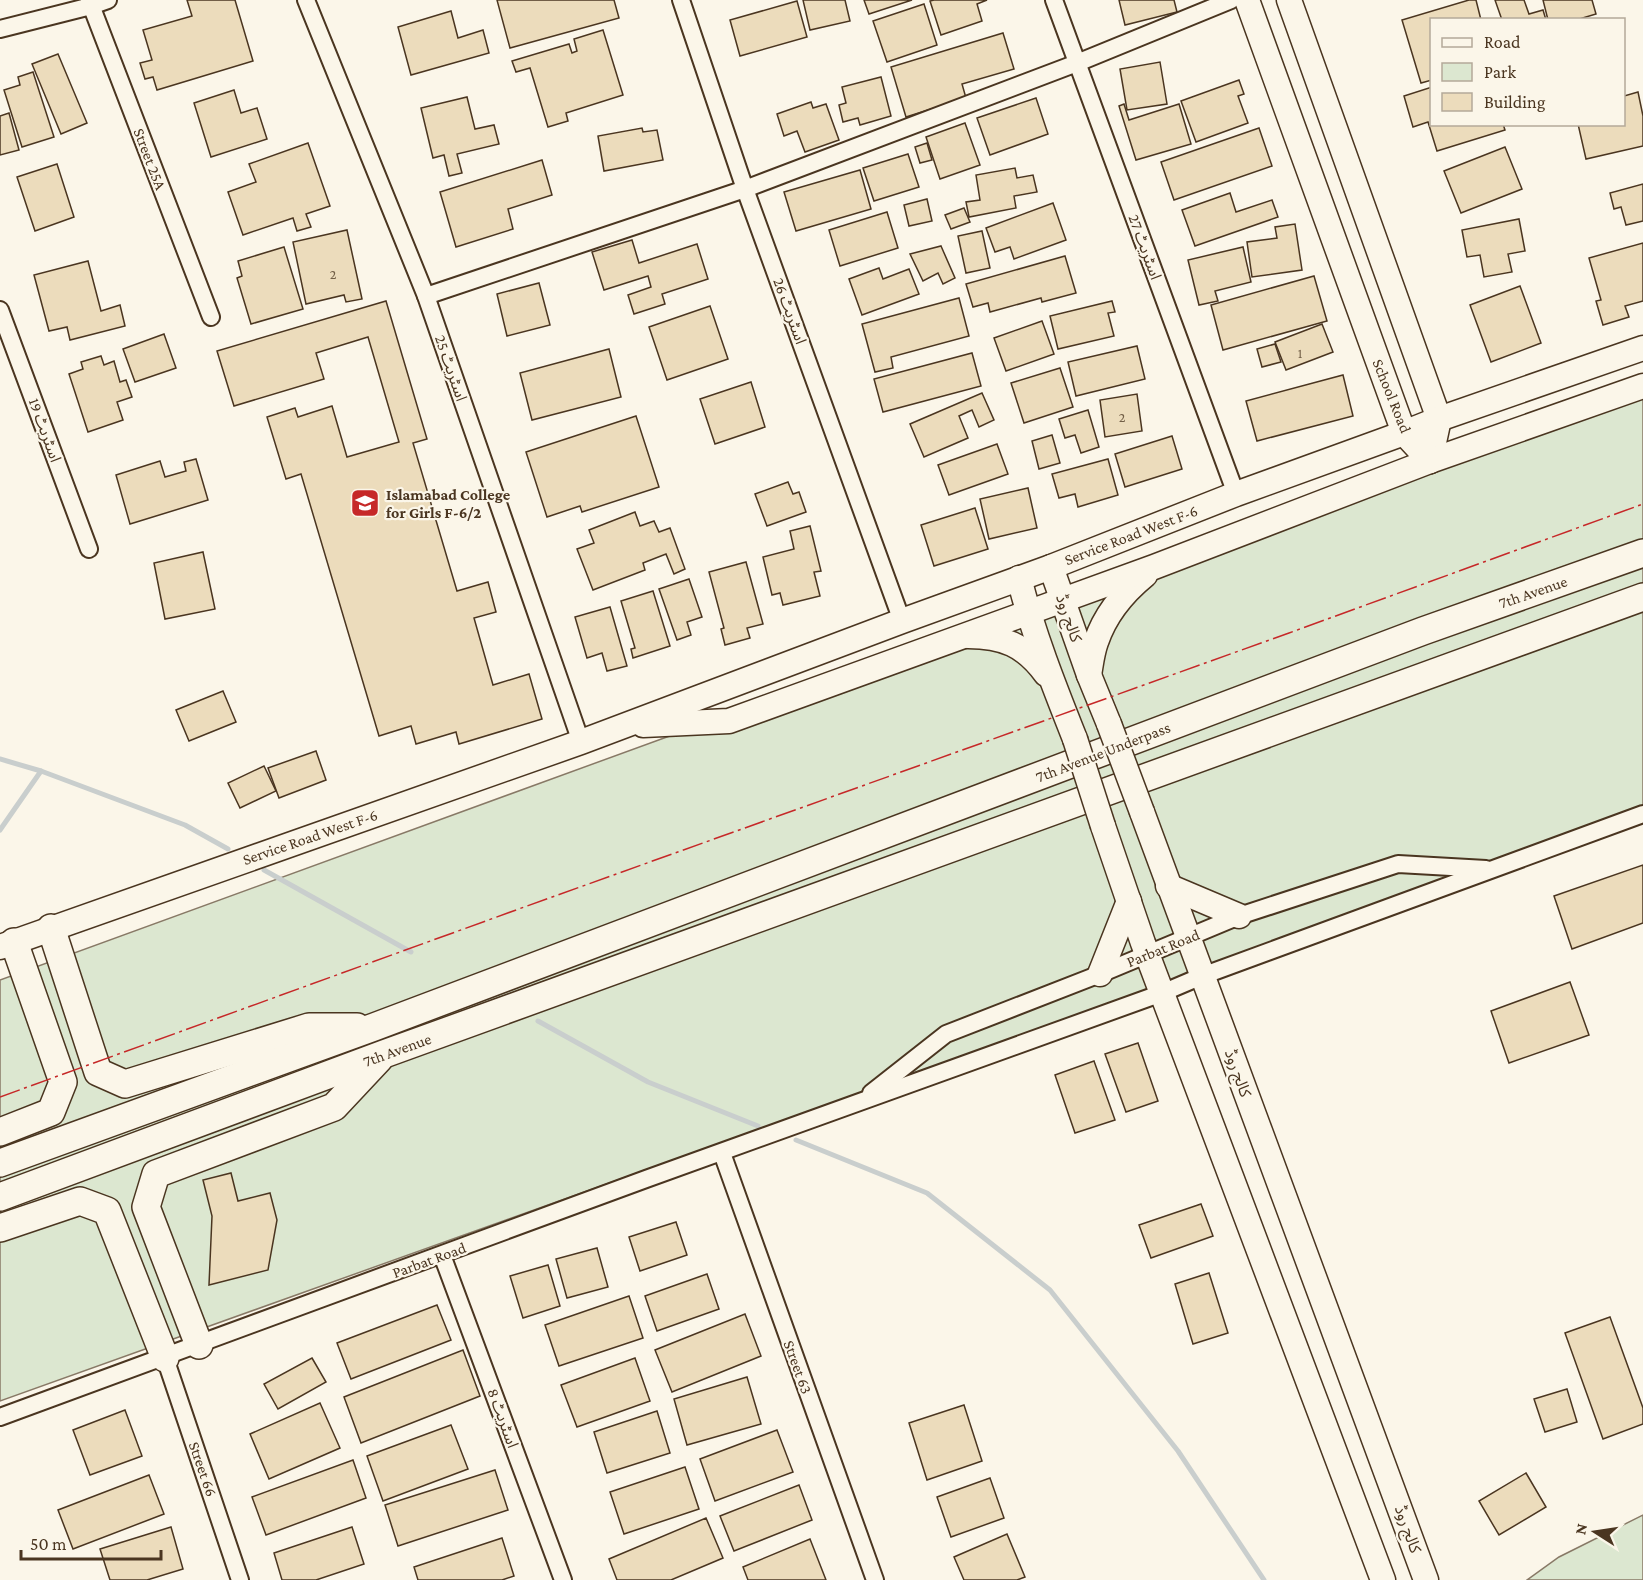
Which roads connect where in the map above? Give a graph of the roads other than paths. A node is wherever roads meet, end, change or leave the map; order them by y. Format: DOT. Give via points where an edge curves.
graph roads {
  1 [pos="108,0"];
  2 [pos="306,0"];
  3 [pos="681,0"];
  4 [pos="1054,0"];
  5 [pos="1231,0"];
  6 [pos="1247,0"];
  7 [pos="1289,0"];
  8 [pos="90,3"];
  9 [pos="0,29"];
  10 [pos="1077,63"];
  11 [pos="746,189"];
  12 [pos="426,296"];
  13 [pos="0,310"];
  14 [pos="211,317"];
  15 [pos="1643,348"];
  16 [pos="1643,386"];
  17 [pos="1439,418"];
  18 [pos="1404,433"];
  19 [pos="1430,461"];
  20 [pos="1236,494"];
  21 [pos="1643,542"];
  22 [pos="90,549"];
  23 [pos="1643,553"];
  24 [pos="1613,564"];
  25 [pos="1051,567"];
  26 [pos="1154,567"];
  27 [pos="1019,578"];
  28 [pos="1643,597"];
  29 [pos="1063,601"];
  30 [pos="1643,604"];
  31 [pos="1615,607"];
  32 [pos="1028,613"];
  33 [pos="902,621"];
  34 [pos="1423,630"];
  35 [pos="961,636"];
  36 [pos="1089,675"];
  37 [pos="1053,683"];
  38 [pos="620,726"];
  39 [pos="581,742"];
  40 [pos="1643,814"];
  41 [pos="1493,869"];
  42 [pos="782,873"];
  43 [pos="1168,886"];
  44 [pos="1129,901"];
  45 [pos="1239,916"];
  46 [pos="51,928"];
  47 [pos="1187,938"];
  48 [pos="7,945"];
  49 [pos="1148,954"];
  50 [pos="1100,974"];
  51 [pos="1202,976"];
  52 [pos="1162,993"];
  53 [pos="374,1027"];
  54 [pos="384,1054"];
  55 [pos="859,1103"];
  56 [pos="0,1132"];
  57 [pos="722,1153"];
  58 [pos="0,1163"];
  59 [pos="0,1197"];
  60 [pos="0,1228"];
  61 [pos="442,1255"];
  62 [pos="199,1345"];
  63 [pos="165,1358"];
  64 [pos="0,1417"];
  65 [pos="240,1580"];
  66 [pos="563,1580"];
  67 [pos="875,1580"];
  68 [pos="1383,1580"];
  69 [pos="1426,1580"];
  1 -- 8 [label="street"];
  2 -- 12 [label="street, اسٹریٹ 25"];
  3 -- 11 [label="street, اسٹریٹ 26"];
  4 -- 10 [label="street, اسٹریٹ 27"];
  5 -- 10 [label="street"];
  6 -- 18 [label="street, School Road"];
  7 -- 17 [label="street"];
  8 -- 9 [label="street"];
  8 -- 14 [label="street, Street 25A"];
  10 -- 11 [label="street"];
  10 -- 20 [label="street, اسٹریٹ 27"];
  11 -- 12 [label="street"];
  11 -- 33 [label="street, اسٹریٹ 26"];
  12 -- 39 [label="street, اسٹریٹ 25"];
  13 -- 22 [label="street, اسٹریٹ 19"];
  15 -- 17 [label="street, Service Road West F-6"];
  16 -- 19 [label="street, Service Road West F-6"];
  17 -- 18 [label="street, Service Road West F-6"];
  17 -- 19 [label="street, School Road"];
  18 -- 19 [label="street, School Road"];
  18 -- 20 [label="street, Service Road West F-6"];
  19 -- 26 [label="street, Service Road West F-6"];
  20 -- 25 [label="street, Service Road West F-6"];
  21 -- 24 [label="main road"];
  23 -- 24 [label="main road, 7th Avenue"];
  24 -- 34 [label="main road, 7th Avenue"];
  25 -- 27 [label="street, Service Road West F-6"];
  25 -- 29 [label="street, کالج روڈ"];
  26 -- 29 [label="street, Service Road West F-6"];
  26 -- 36 [label="street" via="1129,588 1109,613 1095,643"];
  27 -- 32 [label="street"];
  27 -- 33 [label="street, Service Road West F-6"];
  28 -- 31 [label="main road"];
  29 -- 32 [label="street, Service Road West F-6"];
  29 -- 36 [label="street, کالج روڈ"];
  30 -- 31 [label="main road"];
  31 -- 54 [label="main road, 7th Avenue"];
  32 -- 35 [label="street, Service Road West F-6"];
  32 -- 37 [label="street"];
  33 -- 38 [label="street, Service Road West F-6"];
  34 -- 42 [label="main road, 7th Avenue Underpass"];
  35 -- 37 [label="street" via="988,636 1015,645 1037,661"];
  35 -- 38 [label="street, Service Road West F-6" via="729,722"];
  36 -- 43 [label="street, کالج روڈ, bridge"];
  37 -- 44 [label="street, bridge"];
  38 -- 39 [label="street, Service Road West F-6"];
  39 -- 46 [label="street, Service Road West F-6"];
  40 -- 41 [label="street, Parbat Road"];
  41 -- 45 [label="street, Parbat Road" via="1398,864"];
  41 -- 51 [label="street, Parbat Road"];
  42 -- 53 [label="main road, 7th Avenue"];
  43 -- 45 [label="street"];
  43 -- 47 [label="street, کالج روڈ"];
  44 -- 49 [label="street"];
  44 -- 50 [label="street"];
  45 -- 47 [label="street, Parbat Road"];
  46 -- 48 [label="street, Service Road West F-6"];
  46 -- 53 [label="main road" via="98,1072 125,1084 309,1027"];
  47 -- 49 [label="street, Parbat Road"];
  47 -- 51 [label="street, کالج روڈ"];
  48 -- 56 [label="main road" via="63,1082 51,1112"];
  49 -- 50 [label="street, Parbat Road"];
  49 -- 52 [label="street"];
  50 -- 55 [label="street, Parbat Road" via="946,1034"];
  51 -- 52 [label="street, Parbat Road"];
  51 -- 69 [label="street, کالج روڈ"];
  52 -- 55 [label="street, Parbat Road"];
  52 -- 68 [label="street"];
  53 -- 58 [label="main road, 7th Avenue"];
  54 -- 59 [label="main road, 7th Avenue"];
  54 -- 62 [label="main road" via="334,1107 156,1174 146,1207"];
  55 -- 57 [label="street, Parbat Road"];
  57 -- 61 [label="street, Parbat Road"];
  57 -- 67 [label="street, Street 63"];
  60 -- 63 [label="main road" via="81,1201 107,1211"];
  61 -- 62 [label="street, Parbat Road"];
  61 -- 66 [label="street, اسٹریٹ 8"];
  62 -- 63 [label="street, Parbat Road"];
  63 -- 64 [label="street, Parbat Road"];
  63 -- 65 [label="street, Street 66"];
}
